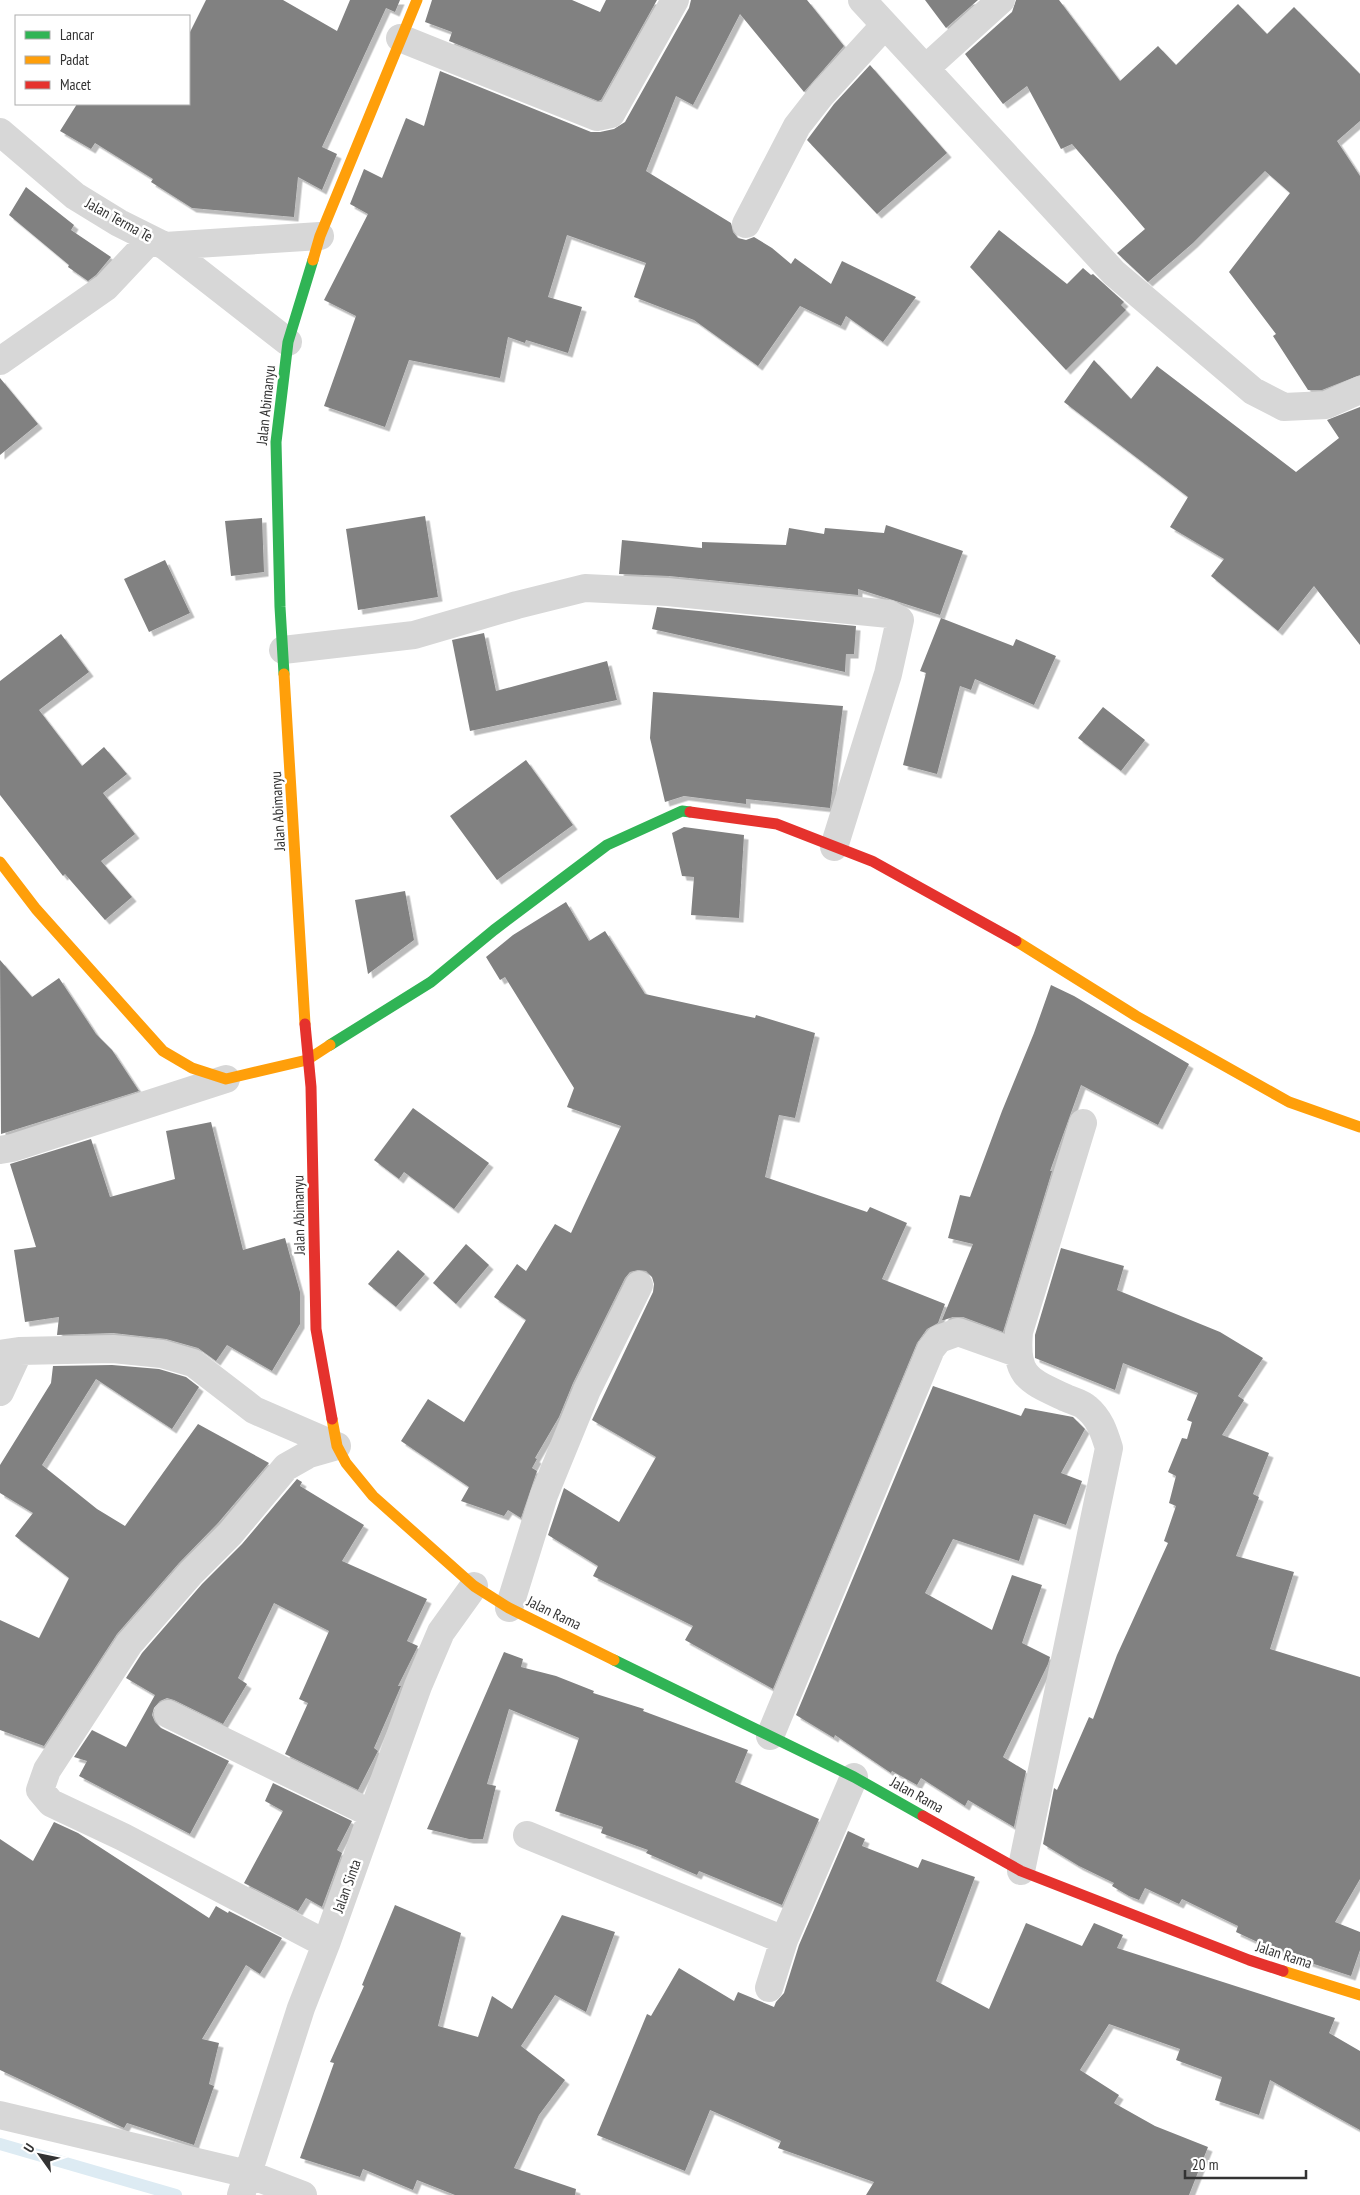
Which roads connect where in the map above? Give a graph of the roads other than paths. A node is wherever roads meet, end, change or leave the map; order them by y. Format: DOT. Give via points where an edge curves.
graph roads {
  1 [pos="416,0"];
  2 [pos="675,0"];
  3 [pos="862,0"];
  4 [pos="1002,0"];
  5 [pos="885,25"];
  6 [pos="400,38"];
  7 [pos="926,68"];
  8 [pos="0,132"];
  9 [pos="746,224"];
  10 [pos="320,236"];
  11 [pos="158,242"];
  12 [pos="288,342"];
  13 [pos="0,361"];
  14 [pos="1360,390"];
  15 [pos="283,650"];
  16 [pos="834,846"];
  17 [pos="0,862"];
  18 [pos="307,1060"];
  19 [pos="226,1079"];
  20 [pos="1083,1123"];
  21 [pos="1360,1127"];
  22 [pos="0,1150"];
  23 [pos="639,1285"];
  24 [pos="9,1353"];
  25 [pos="1018,1353"];
  26 [pos="0,1392"];
  27 [pos="337,1446"];
  28 [pos="474,1586"];
  29 [pos="509,1608"];
  30 [pos="168,1714"];
  31 [pos="770,1736"];
  32 [pos="854,1777"];
  33 [pos="372,1814"];
  34 [pos="527,1835"];
  35 [pos="1021,1871"];
  36 [pos="784,1940"];
  37 [pos="326,1944"];
  38 [pos="768,1988"];
  39 [pos="1360,1995"];
  40 [pos="0,2115"];
  41 [pos="244,2187"];
  42 [pos="303,2195"];
  1 -- 6 [label="street, Jalan Abimanyu"];
  2 -- 6 [label="street" via="611,114 597,117"];
  3 -- 5 [label="street"];
  4 -- 7 [label="street"];
  5 -- 7 [label="street"];
  5 -- 9 [label="street" via="797,126"];
  6 -- 10 [label="street, Jalan Abimanyu"];
  7 -- 14 [label="street" via="1114,273 1253,391 1284,407 1326,405"];
  8 -- 11 [label="street, Jalan Terma Te" via="75,196"];
  10 -- 11 [label="street, Jalan Terma Te"];
  10 -- 12 [label="street, Jalan Abimanyu"];
  11 -- 12 [label="street"];
  11 -- 13 [label="street" via="106,287"];
  12 -- 15 [label="street, Jalan Abimanyu" via="276,442"];
  15 -- 16 [label="street" via="414,635 585,588 667,592 889,614 900,620 888,674"];
  15 -- 18 [label="street, Jalan Abimanyu"];
  16 -- 18 [label="street" via="777,824 682,812 607,845 431,982"];
  16 -- 21 [label="street" via="872,861 1004,934 1136,1016 1289,1102"];
  17 -- 19 [label="street" via="36,909 163,1051 192,1068"];
  18 -- 19 [label="street"];
  18 -- 27 [label="street, Jalan Abimanyu" via="312,1087 316,1328"];
  19 -- 22 [label="street"];
  20 -- 25 [label="street" via="1019,1332"];
  23 -- 29 [label="street" via="587,1390 544,1495"];
  24 -- 26 [label="street"];
  24 -- 27 [label="street" via="113,1349 162,1354 193,1363 254,1410"];
  25 -- 31 [label="street" via="958,1332 938,1339"];
  25 -- 35 [label="street" via="1022,1371 1041,1386 1086,1407 1102,1425 1109,1448"];
  27 -- 28 [label="street, Jalan Abimanyu" via="346,1463 373,1496"];
  27 -- 37 [label="street" via="309,1454 286,1468 129,1644 47,1770 40,1790 51,1804 123,1837"];
  28 -- 29 [label="street, Jalan Rama"];
  28 -- 33 [label="street, Jalan Sinta" via="441,1632"];
  29 -- 31 [label="street, Jalan Rama"];
  30 -- 33 [label="street"];
  31 -- 32 [label="street, Jalan Rama"];
  32 -- 35 [label="street, Jalan Rama"];
  32 -- 36 [label="street"];
  33 -- 37 [label="street, Jalan Sinta"];
  34 -- 36 [label="street"];
  35 -- 39 [label="street, Jalan Rama" via="1249,1960"];
  36 -- 38 [label="street"];
  37 -- 41 [label="street, Jalan Sinta" via="301,2008"];
  40 -- 41 [label="street"];
  41 -- 42 [label="street"];
}
